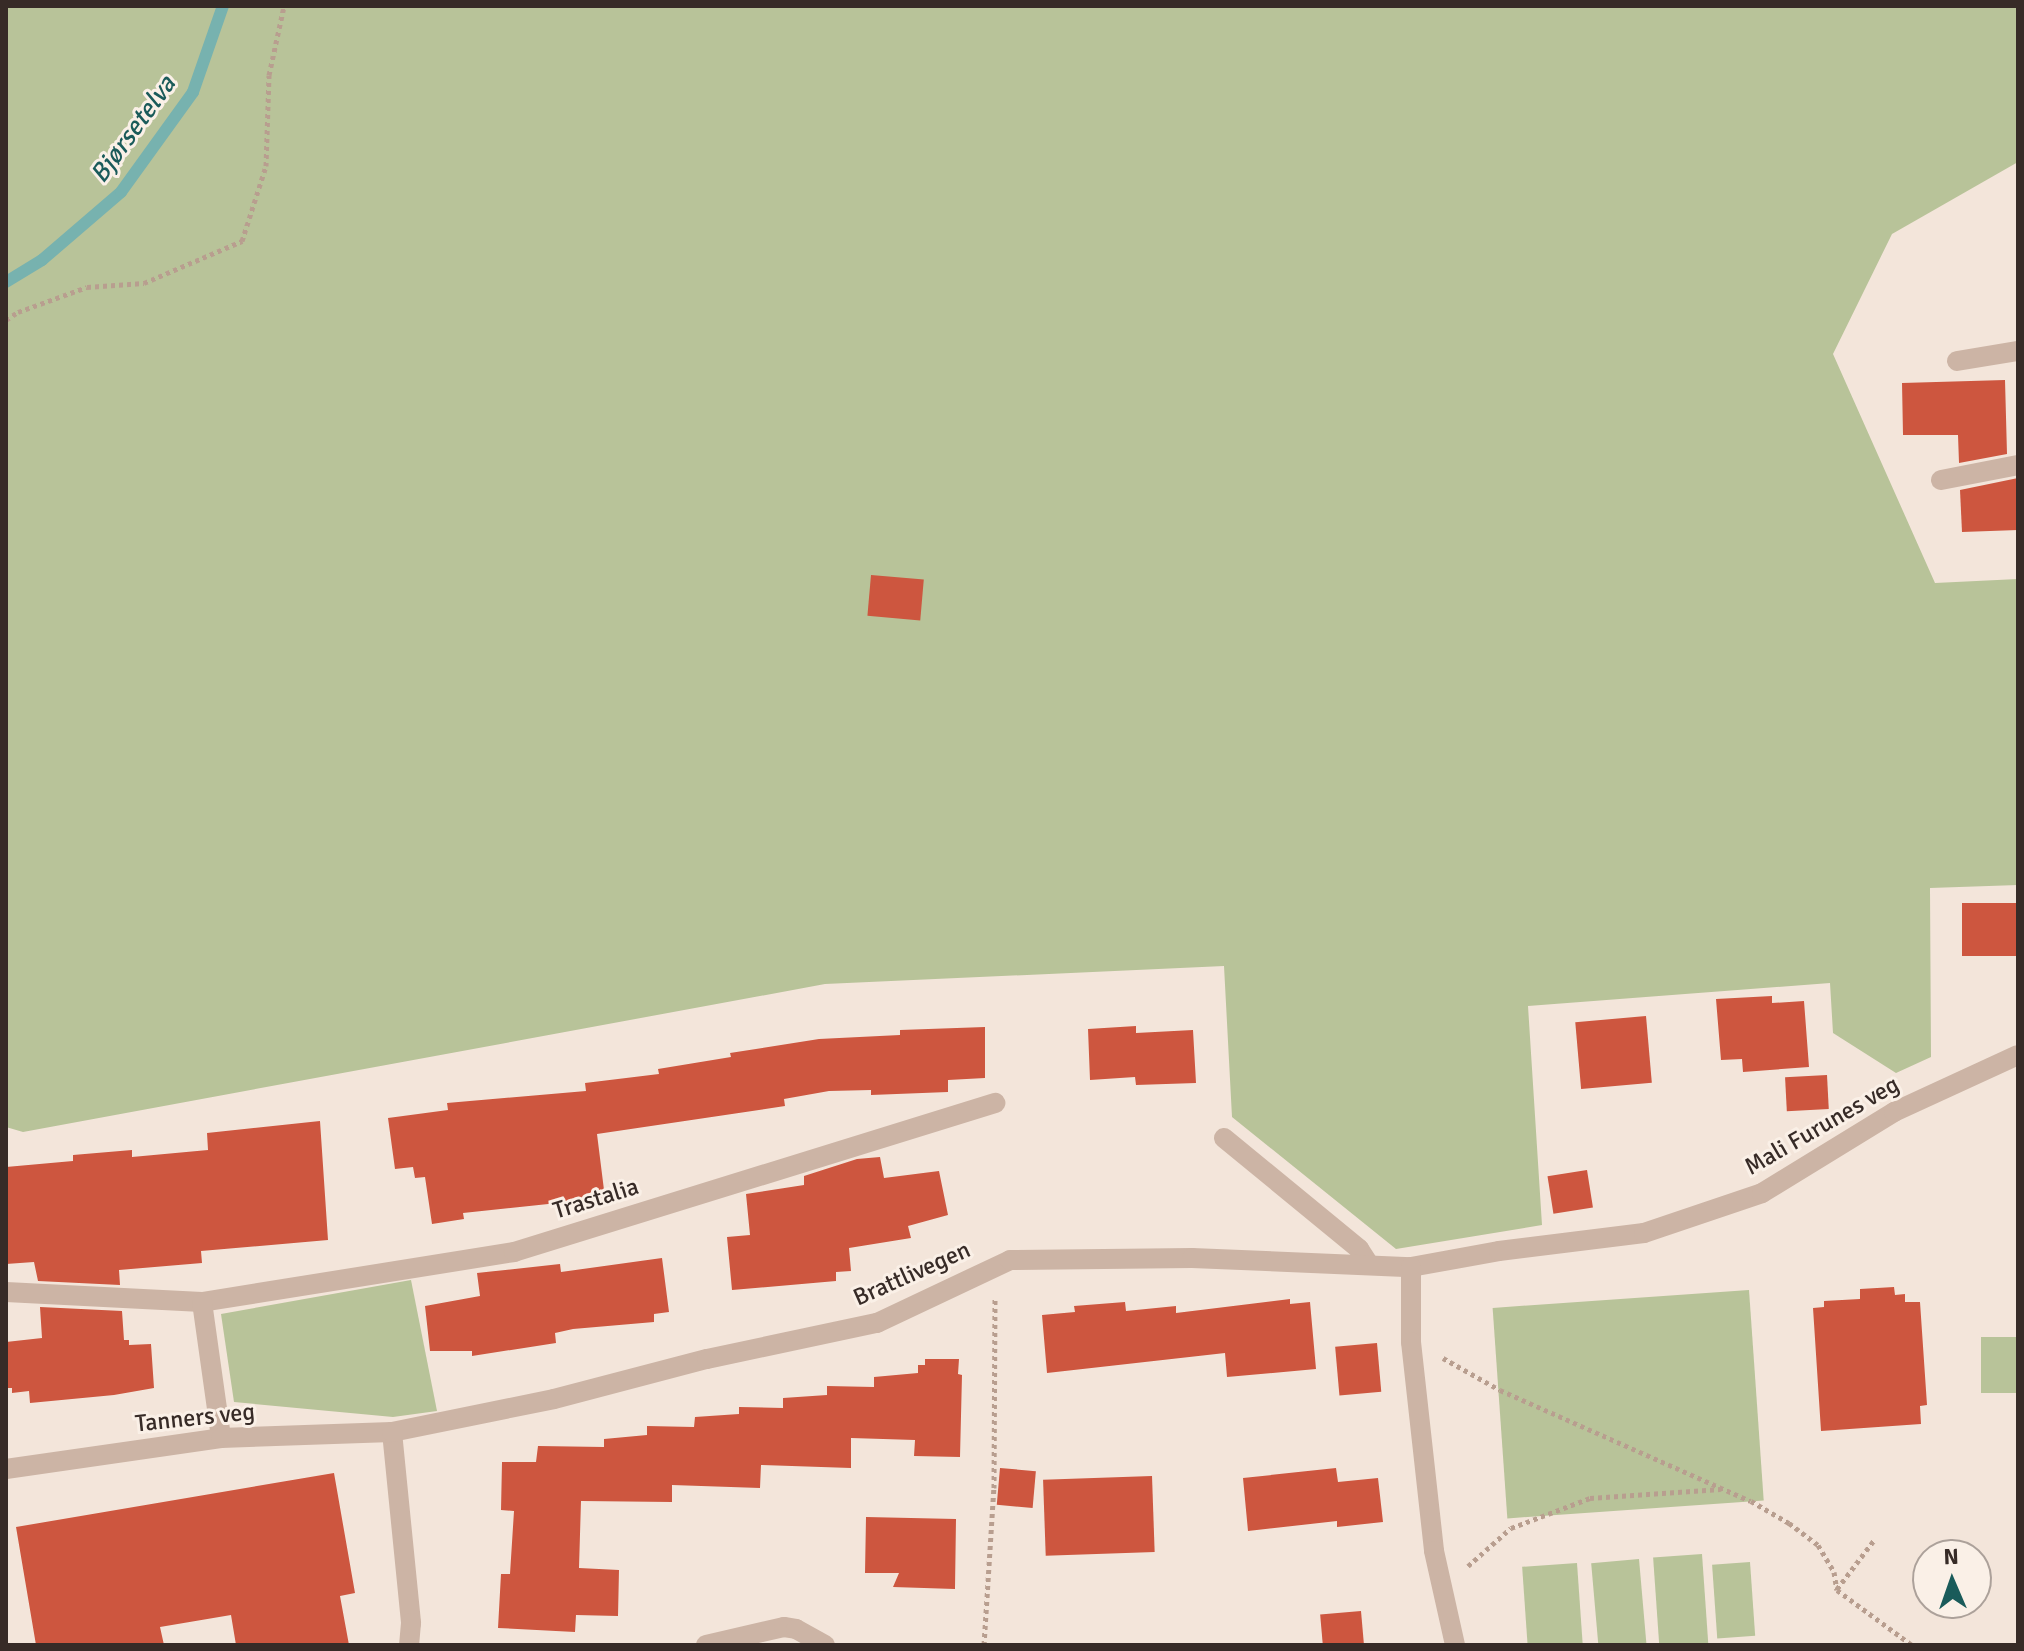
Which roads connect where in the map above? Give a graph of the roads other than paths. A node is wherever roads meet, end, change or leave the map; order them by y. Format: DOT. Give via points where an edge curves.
graph roads {
  1 [pos="2018,351"];
  2 [pos="1957,361"];
  3 [pos="2018,465"];
  4 [pos="1941,480"];
  5 [pos="2018,1055"];
  6 [pos="995,1103"];
  7 [pos="1224,1138"];
  8 [pos="1368,1263"];
  9 [pos="1411,1267"];
  10 [pos="6,1292"];
  11 [pos="202,1302"];
  12 [pos="392,1432"];
  13 [pos="221,1438"];
  14 [pos="6,1469"];
  15 [pos="409,1645"];
  16 [pos="706,1645"];
  17 [pos="825,1645"];
  18 [pos="1455,1645"];
  1 -- 2 [label="street"];
  3 -- 4 [label="street"];
  5 -- 9 [label="street, Mali Furunes veg" via="1894,1112 1762,1193 1644,1233"];
  6 -- 11 [label="street, Trastalia" via="514,1252"];
  7 -- 8 [label="street" via="1359,1249"];
  8 -- 9 [label="street, Brattlivegen"];
  8 -- 12 [label="street, Brattlivegen" via="1010,1260 877,1323"];
  9 -- 18 [label="street" via="1411,1342 1440,1578"];
  10 -- 11 [label="street, Trastalia"];
  11 -- 13 [label="street"];
  12 -- 13 [label="street, Tanners veg"];
  12 -- 15 [label="street"];
  13 -- 14 [label="street, Tanners veg"];
  16 -- 17 [label="street" via="784,1627"];
}
